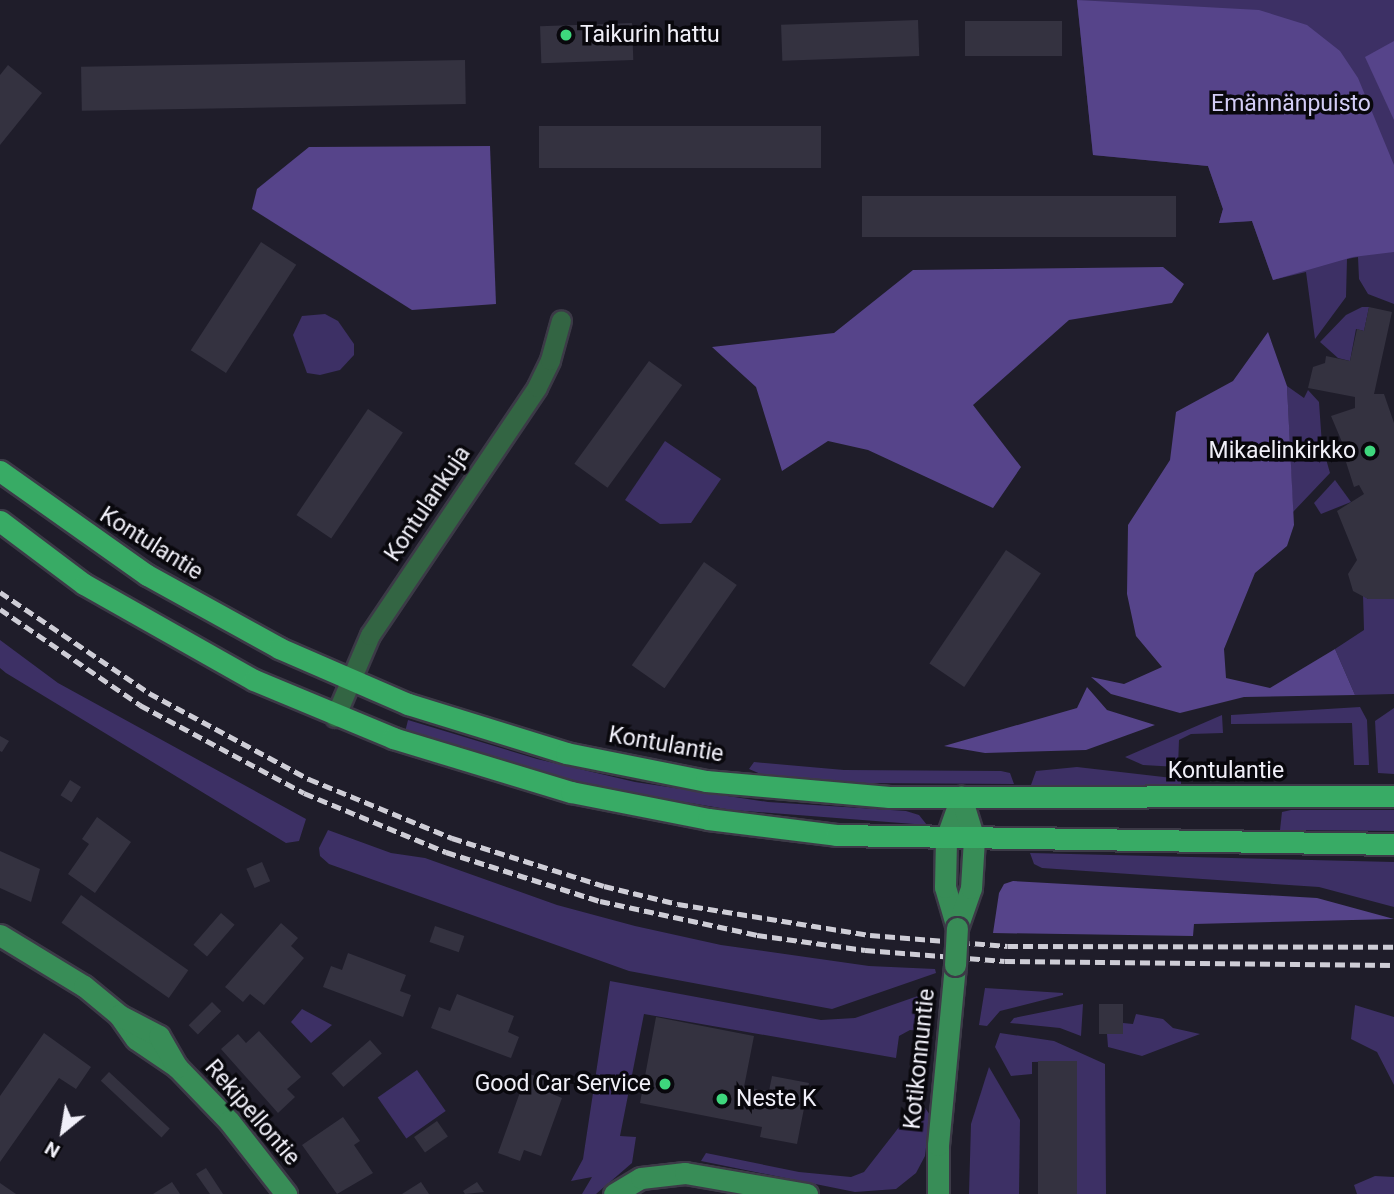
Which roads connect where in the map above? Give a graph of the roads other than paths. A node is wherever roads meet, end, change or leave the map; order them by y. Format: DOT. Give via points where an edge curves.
graph roads {
  1 [pos="561,320"];
  2 [pos="0,471"];
  3 [pos="0,522"];
  4 [pos="349,681"];
  5 [pos="335,717"];
  6 [pos="1394,796"];
  7 [pos="961,797"];
  8 [pos="946,839"];
  9 [pos="974,839"];
  10 [pos="1394,844"];
  11 [pos="957,928"];
  12 [pos="0,935"];
  13 [pos="716,1186"];
  14 [pos="286,1194"];
  15 [pos="614,1194"];
  16 [pos="807,1194"];
  17 [pos="938,1194"];
  1 -- 4 [label="street, Kontulankuja" via="537,387 369,635"];
  2 -- 4 [label="main road, Kontulantie" via="147,575"];
  3 -- 5 [label="main road" via="134,615 254,680"];
  4 -- 5 [label="street, Kontulankuja"];
  4 -- 7 [label="main road, Kontulantie" via="503,736 639,769 780,789"];
  5 -- 8 [label="main road" via="500,773 641,808 836,835"];
  6 -- 7 [label="main road, Kontulantie"];
  7 -- 8 [label="street, Kotikonnuntie"];
  7 -- 9 [label="street, Kotikonnuntie"];
  8 -- 9 [label="main road"];
  8 -- 11 [label="street, Kotikonnuntie" via="945,887"];
  9 -- 10 [label="main road"];
  9 -- 11 [label="street, Kotikonnuntie" via="971,888"];
  11 -- 17 [label="street, Kotikonnuntie, bridge"];
  12 -- 14 [label="street, Rekipellontie" via="85,986 119,1015 136,1039 177,1067 229,1121"];
  13 -- 15 [label="street" via="662,1173"];
  13 -- 16 [label="street"];
}
